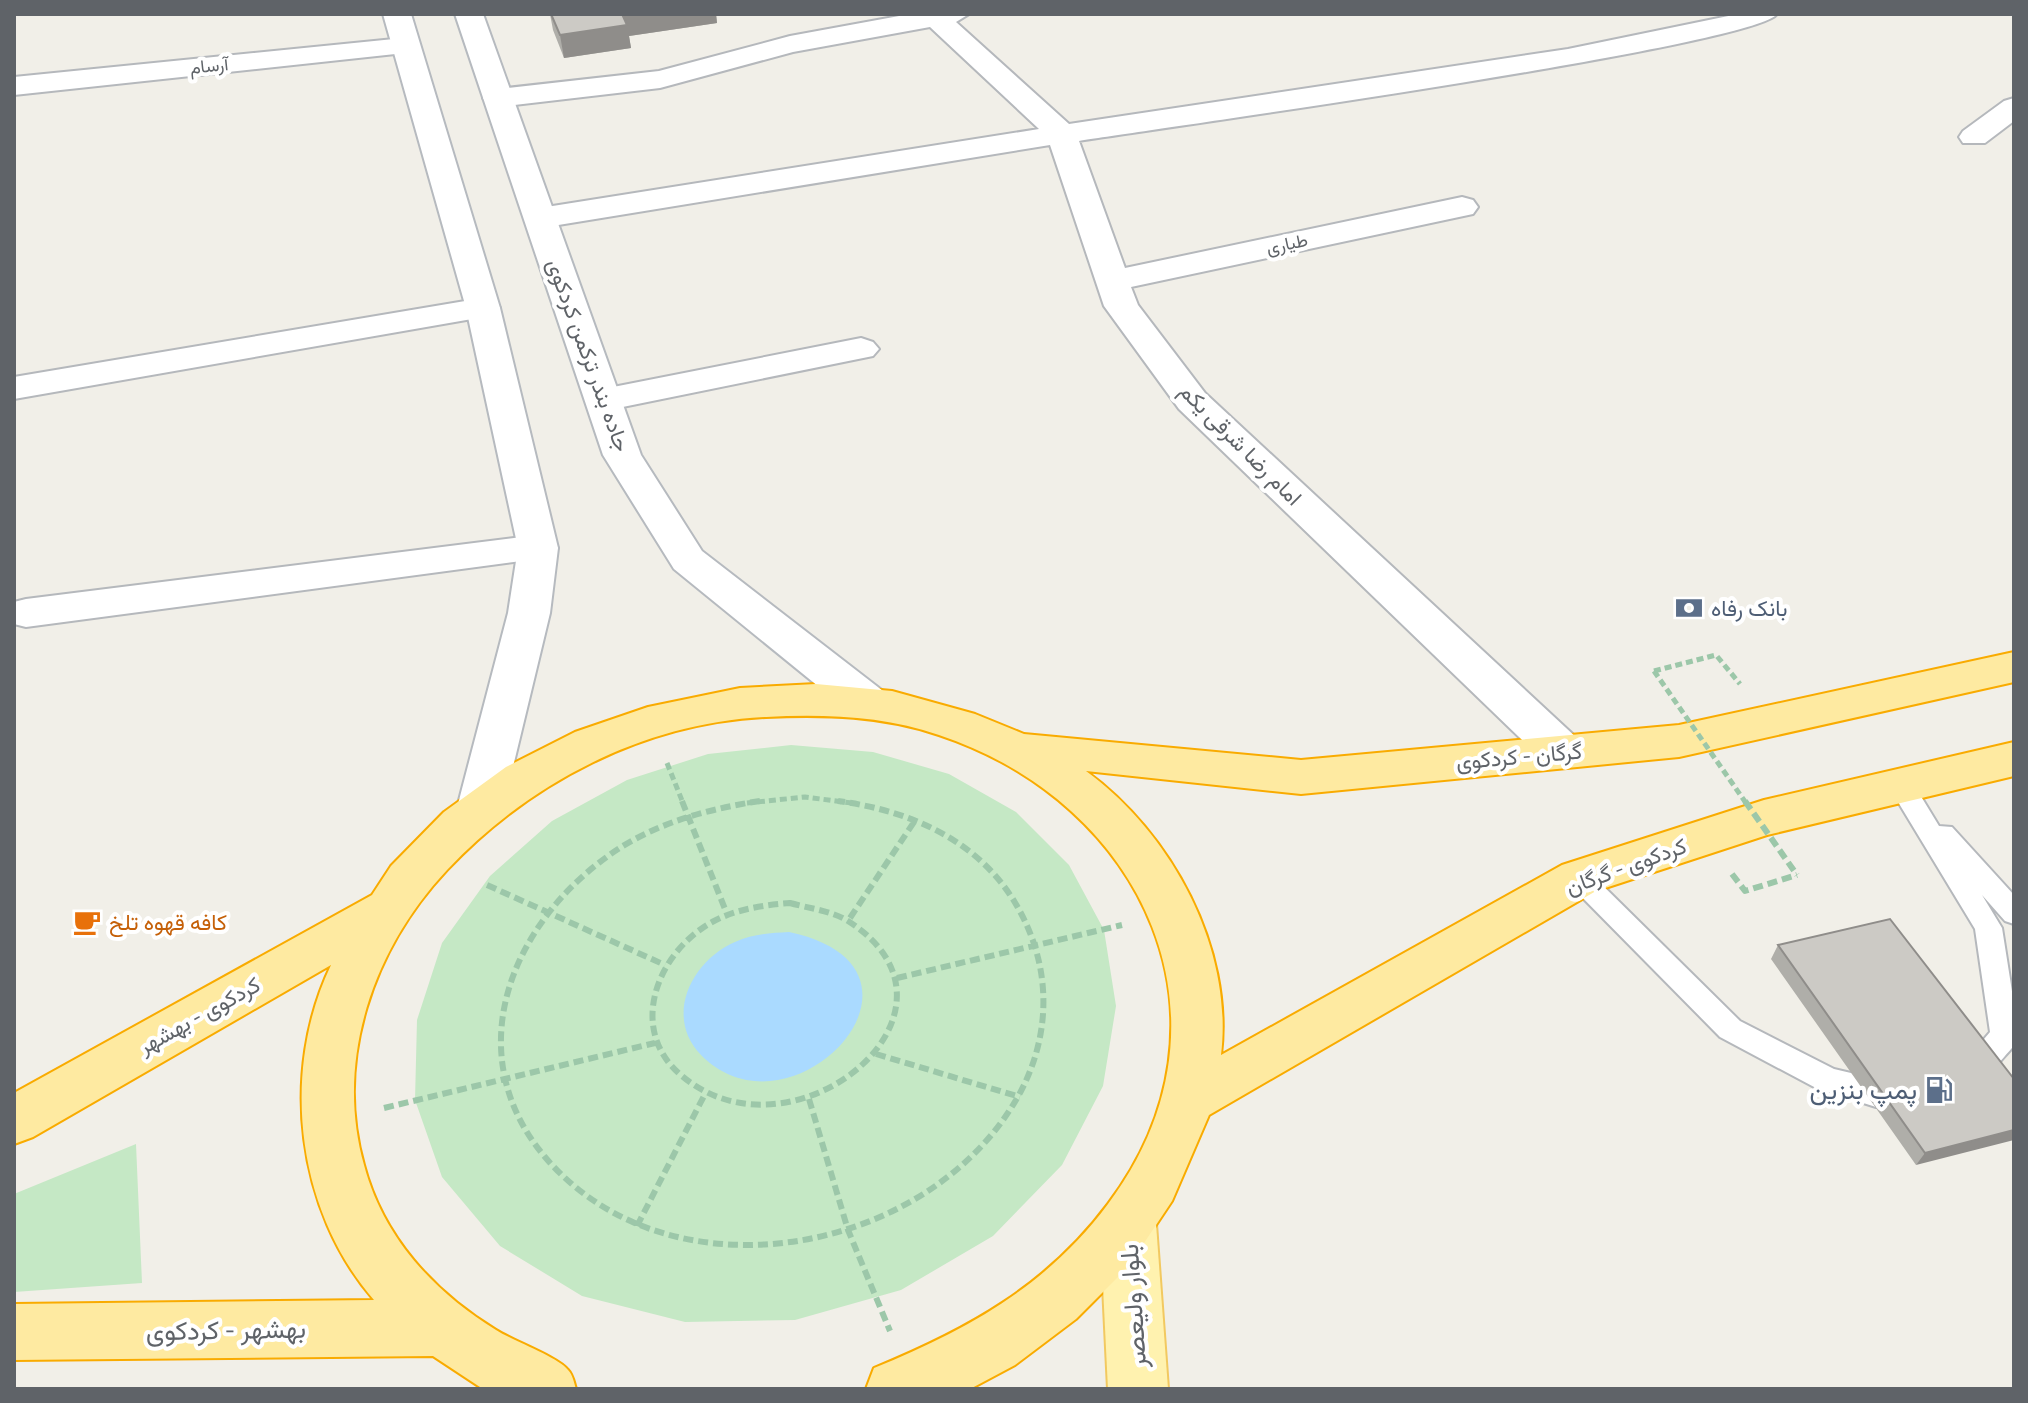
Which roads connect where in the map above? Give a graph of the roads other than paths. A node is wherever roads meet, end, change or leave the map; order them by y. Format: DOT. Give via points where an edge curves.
graph roads {
  1 [pos="469,14"];
  2 [pos="1763,14"];
  3 [pos="941,15"];
  4 [pos="400,30"];
  5 [pos="14,86"];
  6 [pos="498,98"];
  7 [pos="2014,107"];
  8 [pos="1061,133"];
  9 [pos="1974,137"];
  10 [pos="1462,207"];
  11 [pos="540,218"];
  12 [pos="1113,281"];
  13 [pos="483,308"];
  14 [pos="861,349"];
  15 [pos="14,388"];
  16 [pos="603,400"];
  17 [pos="538,548"];
  18 [pos="26,613"];
  19 [pos="2014,667"];
  20 [pos="867,702"];
  21 [pos="1017,748"];
  22 [pos="1563,752"];
  23 [pos="2014,759"];
  24 [pos="1902,787"];
  25 [pos="480,808"];
  26 [pos="1579,878"];
  27 [pos="383,911"];
  28 [pos="2014,913"];
  29 [pos="1956,1088"];
  30 [pos="1918,1097"];
  31 [pos="1187,1100"];
  32 [pos="14,1120"];
  33 [pos="1128,1224"];
  34 [pos="438,1328"];
  35 [pos="14,1332"];
  36 [pos="904,1387"];
  37 [pos="546,1389"];
  38 [pos="1138,1389"];
  1 -- 6 [label="street, جاده بندر ترکمن کردکوی"];
  2 -- 8 [label="street" via="1568,57"];
  3 -- 6 [label="street" via="790,44 660,79"];
  3 -- 8 [label="street, امام رضا شرقی یکم"];
  4 -- 5 [label="street, آرسام"];
  4 -- 13 [label="street"];
  6 -- 11 [label="street, جاده بندر ترکمن کردکوی"];
  7 -- 9 [label="street"];
  8 -- 11 [label="street"];
  8 -- 12 [label="street, امام رضا شرقی یکم"];
  10 -- 12 [label="street, طیاری"];
  11 -- 16 [label="street, جاده بندر ترکمن کردکوی"];
  12 -- 22 [label="street, امام رضا شرقی یکم" via="1121,306 1192,401"];
  13 -- 15 [label="street"];
  13 -- 17 [label="street"];
  14 -- 16 [label="street"];
  16 -- 20 [label="street, جاده بندر ترکمن کردکوی" via="622,455 688,560"];
  17 -- 18 [label="street"];
  17 -- 25 [label="street" via="529,613"];
  19 -- 22 [label="highway, گرگان - کردکوی" via="1679,741"];
  20 -- 21 [label="highway" via="970,727"];
  20 -- 25 [label="highway" via="795,699 722,705 649,721 533,772"];
  21 -- 22 [label="highway, گرگان - کردکوی" via="1301,777"];
  21 -- 31 [label="highway" via="1110,816 1146,861 1173,911 1191,970 1197,1034"];
  23 -- 24 [label="highway, کردکوی - گرگان"];
  24 -- 26 [label="highway, کردکوی - گرگان" via="1764,818"];
  24 -- 28 [label="lane"];
  24 -- 29 [label="lane" via="1988,928 2005,1036"];
  25 -- 27 [label="highway" via="427,856"];
  26 -- 30 [label="lane" via="1730,1029 1826,1079 1876,1094"];
  26 -- 31 [label="highway, کردکوی - گرگان"];
  27 -- 32 [label="highway, کردکوی - بهشهر"];
  27 -- 34 [label="highway" via="349,977 333,1035 326,1123 343,1197 380,1267"];
  31 -- 33 [label="highway" via="1165,1162"];
  33 -- 36 [label="highway" via="1070,1287 998,1342"];
  33 -- 38 [label="main road, بلوار ولیعصر"];
  34 -- 35 [label="highway, بهشهر - کردکوی"];
  34 -- 37 [label="highway" via="492,1364"];
}
